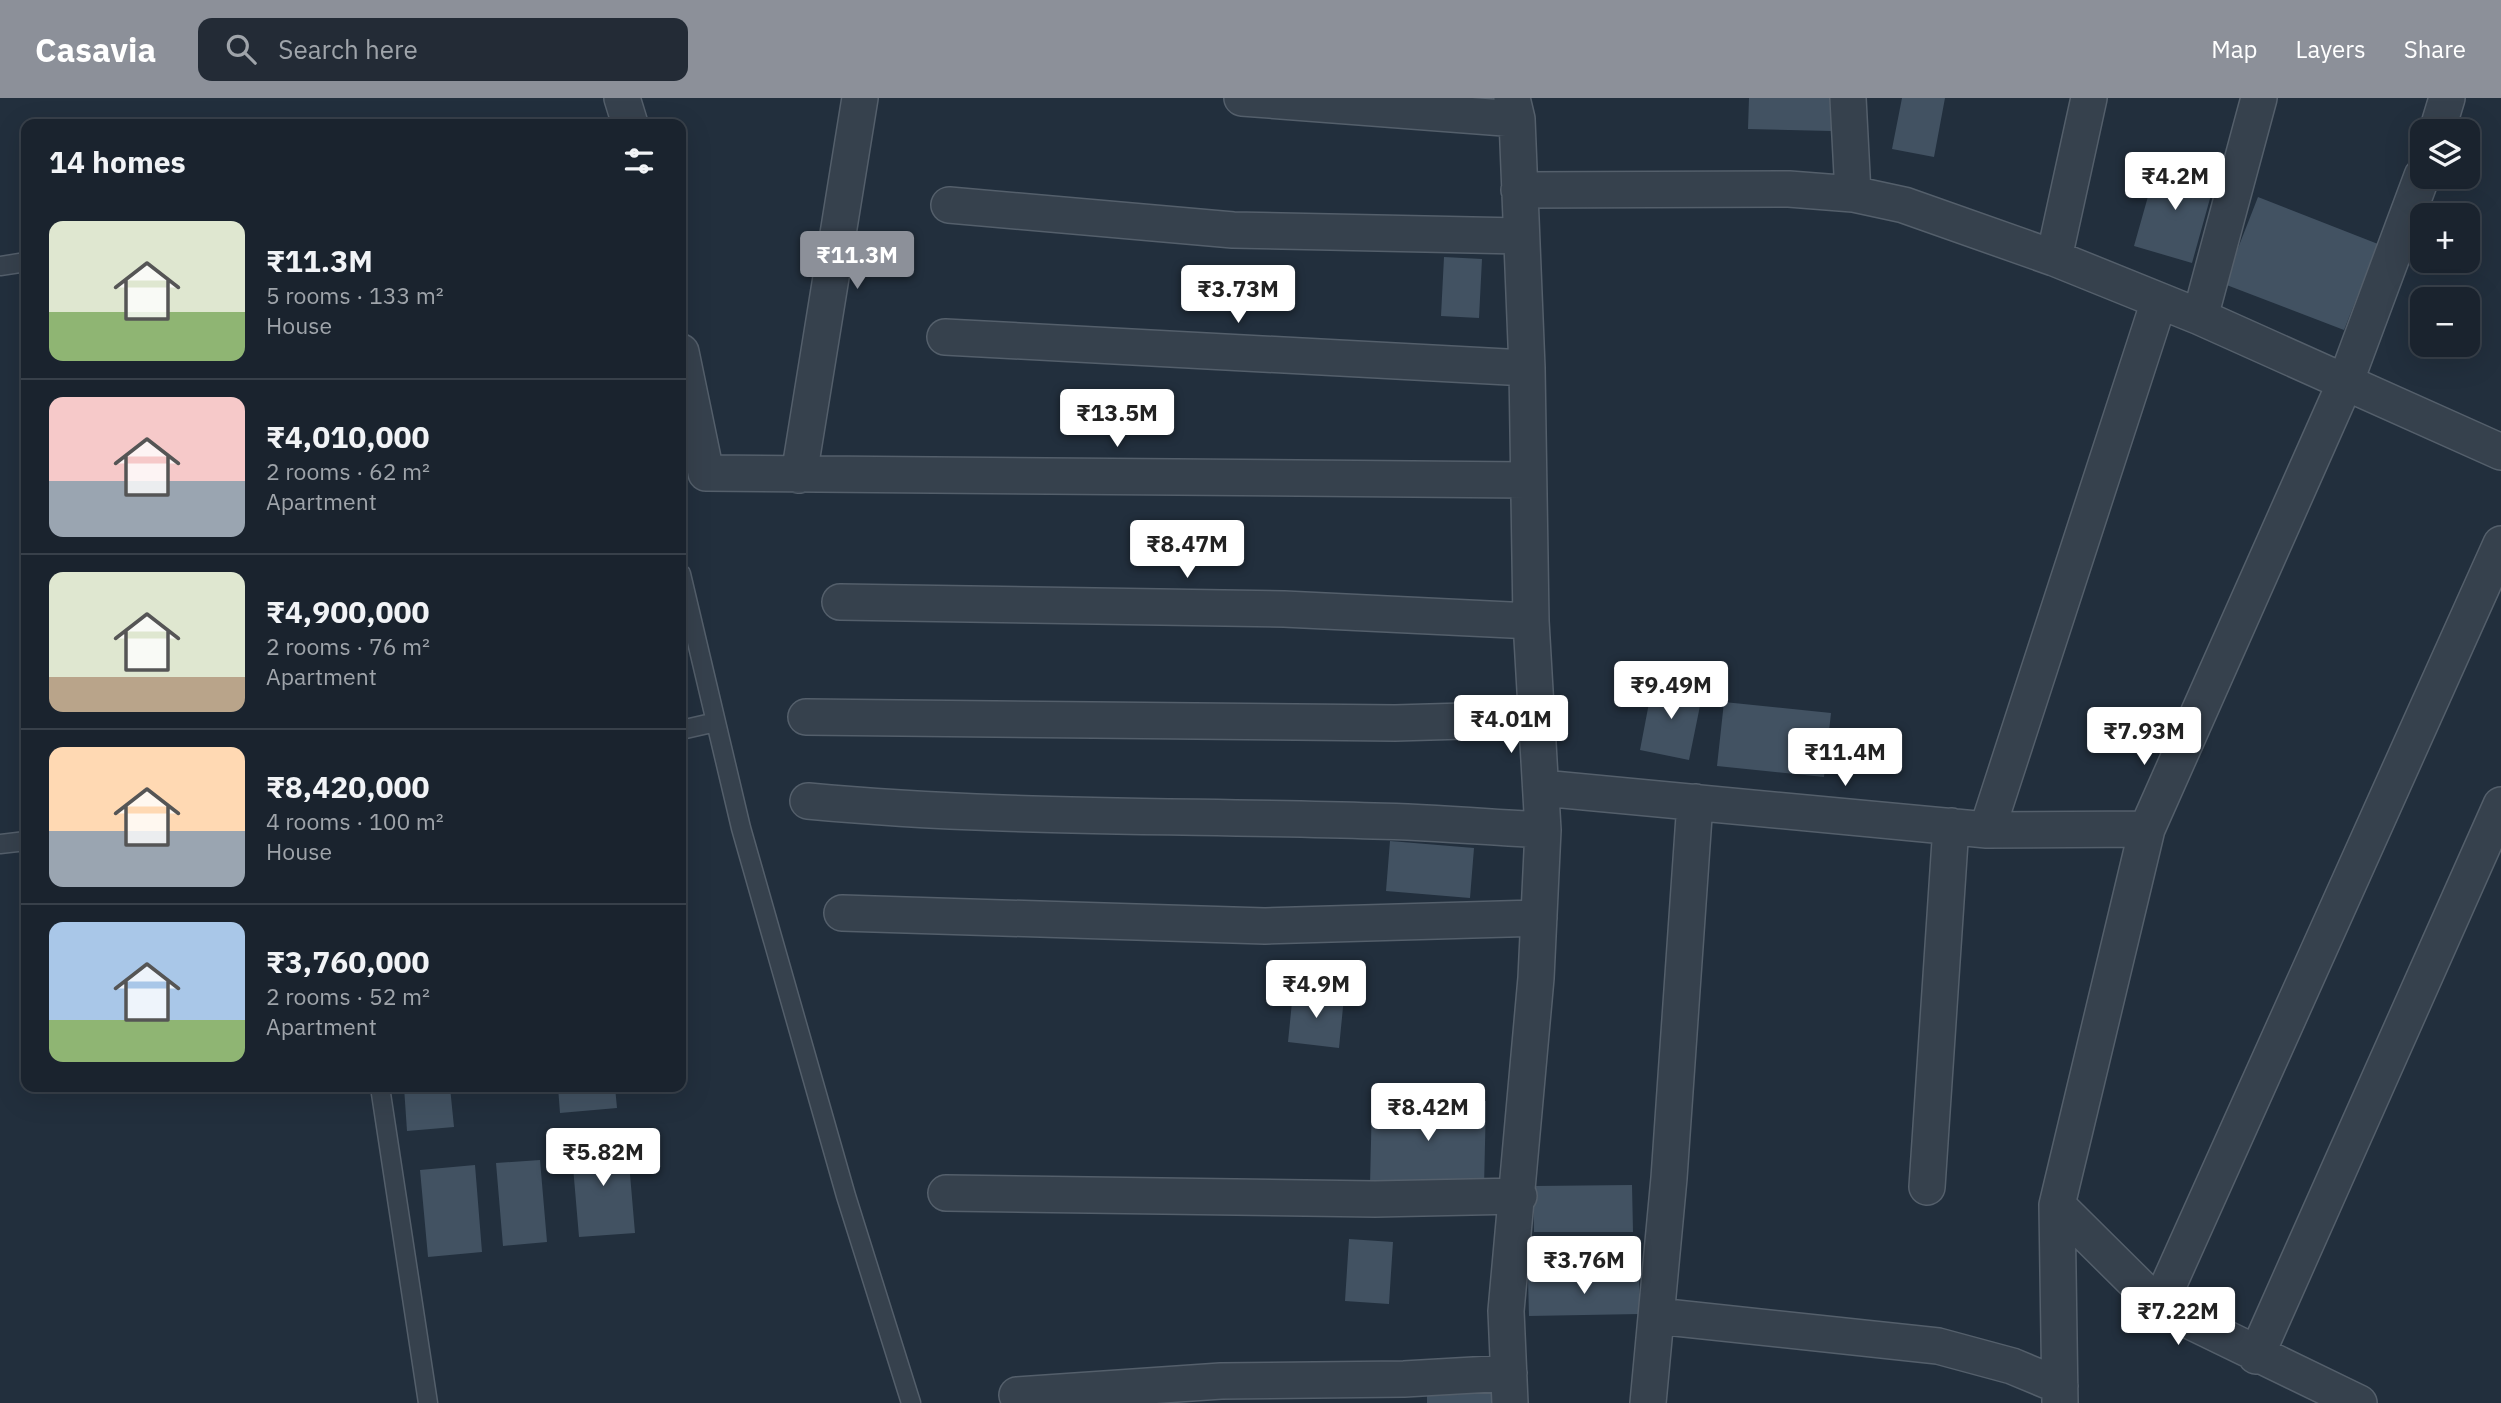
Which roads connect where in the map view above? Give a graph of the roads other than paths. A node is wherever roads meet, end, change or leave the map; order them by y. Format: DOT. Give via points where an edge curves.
graph roads {
  1 [pos="622,98"];
  2 [pos="860,98"];
  3 [pos="1241,98"];
  4 [pos="1848,98"];
  5 [pos="2089,98"];
  6 [pos="2259,98"];
  7 [pos="2447,98"];
  8 [pos="1514,108"];
  9 [pos="628,119"];
  10 [pos="2441,119"];
  11 [pos="2417,189"];
  12 [pos="1519,190"];
  13 [pos="1853,194"];
  14 [pos="949,205"];
  15 [pos="1520,236"];
  16 [pos="2054,258"];
  17 [pos="21,263"];
  18 [pos="0,266"];
  19 [pos="2159,301"];
  20 [pos="2200,317"];
  21 [pos="945,337"];
  22 [pos="1527,368"];
  23 [pos="686,376"];
  24 [pos="2344,383"];
  25 [pos="2501,452"];
  26 [pos="799,475"];
  27 [pos="1527,480"];
  28 [pos="2501,544"];
  29 [pos="686,594"];
  30 [pos="840,602"];
  31 [pos="1531,621"];
  32 [pos="806,717"];
  33 [pos="1538,719"];
  34 [pos="716,722"];
  35 [pos="686,729"];
  36 [pos="1542,788"];
  37 [pos="808,801"];
  38 [pos="1695,802"];
  39 [pos="2501,805"];
  40 [pos="1951,827"];
  41 [pos="2147,829"];
  42 [pos="1543,830"];
  43 [pos="1987,830"];
  44 [pos="21,842"];
  45 [pos="0,844"];
  46 [pos="842,913"];
  47 [pos="1539,918"];
  48 [pos="381,1092"];
  49 [pos="1927,1187"];
  50 [pos="946,1194"];
  51 [pos="1518,1196"];
  52 [pos="2056,1205"];
  53 [pos="2159,1306"];
  54 [pos="1657,1316"];
  55 [pos="2256,1356"];
  56 [pos="1509,1388"];
  57 [pos="1017,1395"];
  58 [pos="2060,1395"];
  59 [pos="428,1403"];
  60 [pos="911,1403"];
  61 [pos="1647,1403"];
  62 [pos="2359,1403"];
  1 -- 9 [label="street"];
  2 -- 26 [label="street"];
  3 -- 8 [label="street"];
  4 -- 13 [label="street"];
  5 -- 16 [label="street"];
  6 -- 20 [label="street"];
  7 -- 10 [label="street"];
  8 -- 12 [label="street"];
  11 -- 24 [label="street"];
  12 -- 13 [label="street" via="1789,189"];
  12 -- 15 [label="street"];
  13 -- 16 [label="street" via="1904,205"];
  14 -- 15 [label="street" via="1233,230"];
  15 -- 22 [label="street"];
  16 -- 19 [label="street"];
  17 -- 18 [label="lane"];
  19 -- 20 [label="street"];
  19 -- 43 [label="street"];
  20 -- 24 [label="street"];
  21 -- 22 [label="street"];
  22 -- 27 [label="street"];
  23 -- 26 [label="street" via="706,473"];
  24 -- 25 [label="street"];
  24 -- 41 [label="street"];
  26 -- 27 [label="street"];
  27 -- 31 [label="street"];
  28 -- 53 [label="street"];
  29 -- 34 [label="lane"];
  30 -- 31 [label="street" via="1311,610"];
  31 -- 33 [label="street"];
  32 -- 33 [label="street" via="1395,723"];
  33 -- 36 [label="street"];
  34 -- 35 [label="lane"];
  34 -- 60 [label="lane" via="741,828 846,1196"];
  36 -- 38 [label="street"];
  36 -- 42 [label="street"];
  37 -- 42 [label="street" via="927,812 1376,821"];
  38 -- 40 [label="street"];
  38 -- 54 [label="street"];
  39 -- 55 [label="street"];
  40 -- 43 [label="street"];
  40 -- 49 [label="street"];
  41 -- 43 [label="street"];
  41 -- 52 [label="street"];
  42 -- 47 [label="street"];
  44 -- 45 [label="lane"];
  46 -- 47 [label="street" via="1265,926"];
  47 -- 51 [label="street"];
  48 -- 59 [label="lane"];
  50 -- 51 [label="street"];
  51 -- 56 [label="street" via="1506,1311"];
  52 -- 53 [label="street"];
  52 -- 58 [label="street"];
  53 -- 55 [label="street"];
  54 -- 58 [label="street" via="1938,1346 2012,1366"];
  54 -- 61 [label="street"];
  55 -- 62 [label="street"];
  56 -- 57 [label="street" via="1404,1379 1221,1381"];
}
